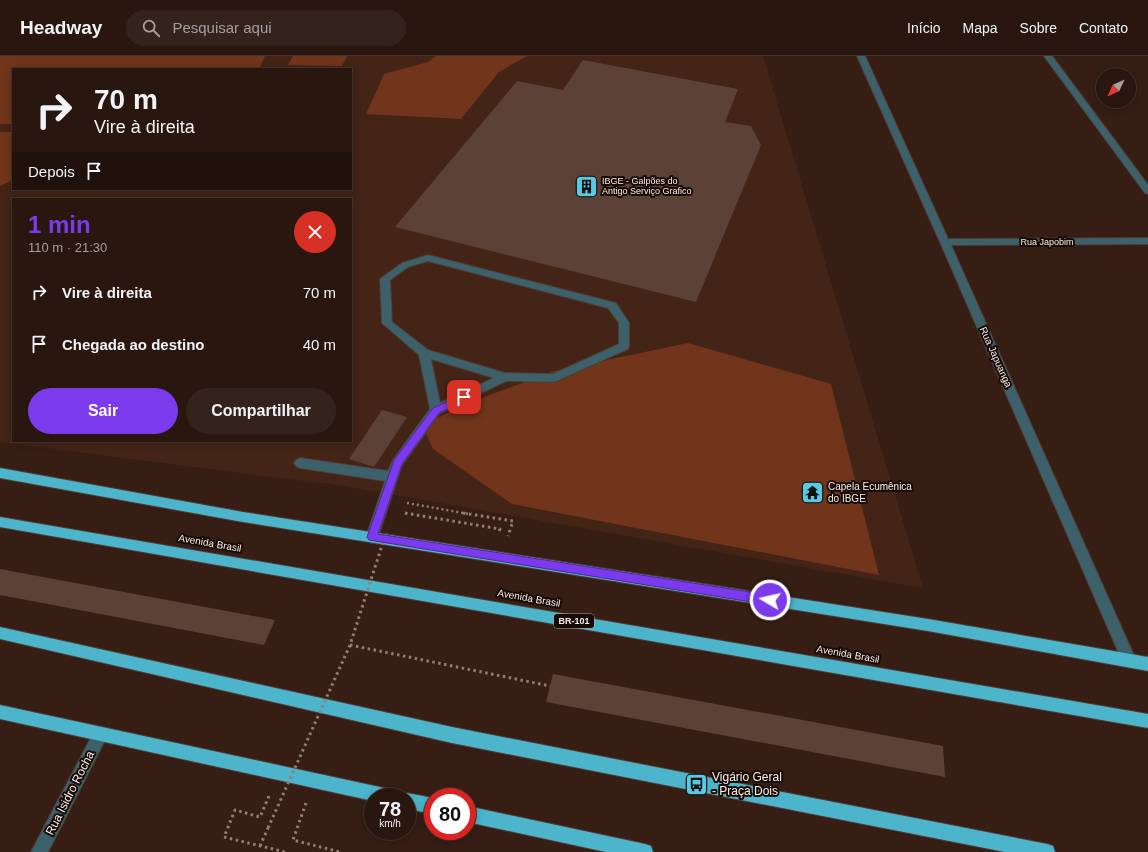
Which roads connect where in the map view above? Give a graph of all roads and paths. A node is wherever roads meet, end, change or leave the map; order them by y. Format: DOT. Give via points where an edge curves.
graph roads {
  1 [pos="861,56"];
  2 [pos="1048,56"];
  3 [pos="1148,191"];
  4 [pos="1148,241"];
  5 [pos="945,242"];
  6 [pos="424,353"];
  7 [pos="505,377"];
  8 [pos="436,410"];
  9 [pos="300,463"];
  10 [pos="0,473"];
  11 [pos="393,477"];
  12 [pos="400,502"];
  13 [pos="404,512"];
  14 [pos="0,522"];
  15 [pos="386,533"];
  16 [pos="498,535"];
  17 [pos="372,537"];
  18 [pos="502,558"];
  19 [pos="0,632"];
  20 [pos="350,645"];
  21 [pos="1129,660"];
  22 [pos="1148,664"];
  23 [pos="550,686"];
  24 [pos="0,712"];
  25 [pos="1148,721"];
  26 [pos="100,735"];
  27 [pos="314,781"];
  28 [pos="364,792"];
  29 [pos="476,816"];
  30 [pos="260,817"];
  31 [pos="260,846"];
  32 [pos="39,852"];
  33 [pos="285,852"];
  34 [pos="340,852"];
  35 [pos="645,852"];
  36 [pos="1047,852"];
  1 -- 5 [label="street, Rua Japuanga"];
  2 -- 3 [label="street"];
  4 -- 5 [label="street, Rua Japobim"];
  5 -- 21 [label="street, Rua Japuanga"];
  6 -- 7 [label="street"];
  6 -- 7 [label="street" via="387,323 385,279 405,265 428,258 612,305 624,323 624,346 554,378"];
  6 -- 8 [label="street"];
  7 -- 8 [label="street"];
  8 -- 11 [label="street" via="398,463"];
  9 -- 11 [label="street"];
  10 -- 17 [label="highway"];
  11 -- 17 [label="street"];
  12 -- 18 [label="path" via="513,521"];
  13 -- 16 [label="path" via="500,529"];
  14 -- 25 [label="highway, Avenida Brasil / BR-101"];
  15 -- 20 [label="path, bridge"];
  17 -- 18 [label="highway"];
  18 -- 21 [label="highway" via="928,625"];
  19 -- 36 [label="highway" via="452,735"];
  20 -- 23 [label="path"];
  20 -- 31 [label="path, bridge"];
  21 -- 22 [label="highway"];
  24 -- 26 [label="highway"];
  26 -- 27 [label="highway"];
  26 -- 32 [label="street, Rua Isidro Rocha"];
  27 -- 28 [label="highway"];
  27 -- 34 [label="path" via="293,840"];
  29 -- 35 [label="highway"];
  30 -- 31 [label="path" via="235,810 224,837"];
  31 -- 33 [label="path"];
}
